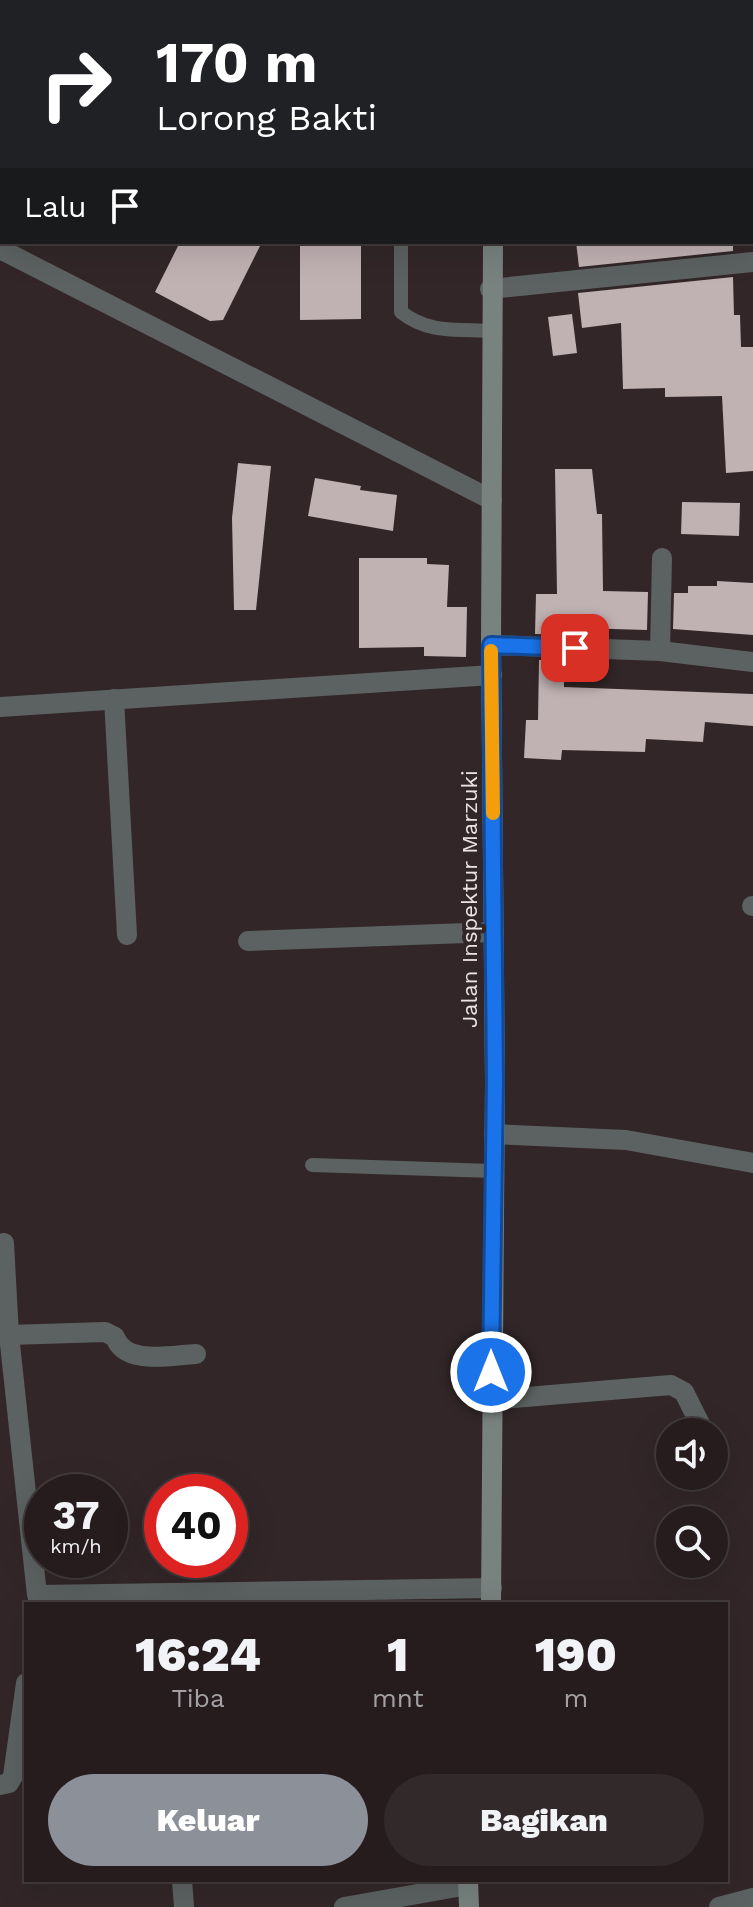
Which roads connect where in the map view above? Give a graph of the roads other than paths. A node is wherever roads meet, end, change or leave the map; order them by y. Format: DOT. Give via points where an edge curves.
graph roads {
  1 [pos="401,244"];
  2 [pos="493,244"];
  3 [pos="0,249"];
  4 [pos="753,262"];
  5 [pos="490,289"];
  6 [pos="492,331"];
  7 [pos="492,500"];
  8 [pos="662,558"];
  9 [pos="491,645"];
  10 [pos="660,651"];
  11 [pos="753,662"];
  12 [pos="492,675"];
  13 [pos="114,699"];
  14 [pos="0,707"];
  15 [pos="494,932"];
  16 [pos="127,935"];
  17 [pos="248,941"];
  18 [pos="494,1134"];
  19 [pos="753,1163"];
  20 [pos="312,1165"];
  21 [pos="492,1171"];
  22 [pos="4,1243"];
  23 [pos="9,1335"];
  24 [pos="196,1354"];
  25 [pos="491,1400"];
  26 [pos="697,1418"];
  27 [pos="491,1596"];
  28 [pos="37,1599"];
  29 [pos="24,1697"];
  30 [pos="0,1785"];
  31 [pos="182,1882"];
  32 [pos="468,1882"];
  33 [pos="753,1898"];
  34 [pos="184,1907"];
  35 [pos="344,1907"];
  36 [pos="469,1907"];
  37 [pos="719,1907"];
  1 -- 6 [label="lane" via="401,312 431,329"];
  2 -- 5 [label="street, Jalan Inspektur Marzuki"];
  3 -- 7 [label="street"];
  4 -- 5 [label="street"];
  5 -- 6 [label="street, Jalan Inspektur Marzuki"];
  6 -- 7 [label="street, Jalan Inspektur Marzuki"];
  7 -- 9 [label="street, Jalan Inspektur Marzuki"];
  8 -- 10 [label="street"];
  9 -- 10 [label="street"];
  9 -- 12 [label="street, Jalan Inspektur Marzuki"];
  10 -- 11 [label="street"];
  12 -- 13 [label="street"];
  12 -- 15 [label="street, Jalan Inspektur Marzuki"];
  13 -- 14 [label="street"];
  13 -- 16 [label="street"];
  15 -- 17 [label="street"];
  15 -- 18 [label="street, Jalan Inspektur Marzuki"];
  18 -- 19 [label="street" via="626,1140"];
  18 -- 21 [label="street, Jalan Inspektur Marzuki"];
  20 -- 21 [label="lane"];
  21 -- 25 [label="street, Jalan Inspektur Marzuki"];
  22 -- 23 [label="street"];
  23 -- 24 [label="street" via="105,1332 130,1355"];
  23 -- 28 [label="street"];
  25 -- 26 [label="street" via="671,1385 684,1392"];
  25 -- 27 [label="street, Jalan Inspektur Marzuki"];
  27 -- 28 [label="street"];
  29 -- 30 [label="street" via="13,1776"];
  31 -- 34 [label="street"];
  32 -- 35 [label="street"];
  32 -- 36 [label="street"];
  33 -- 37 [label="street"];
}
